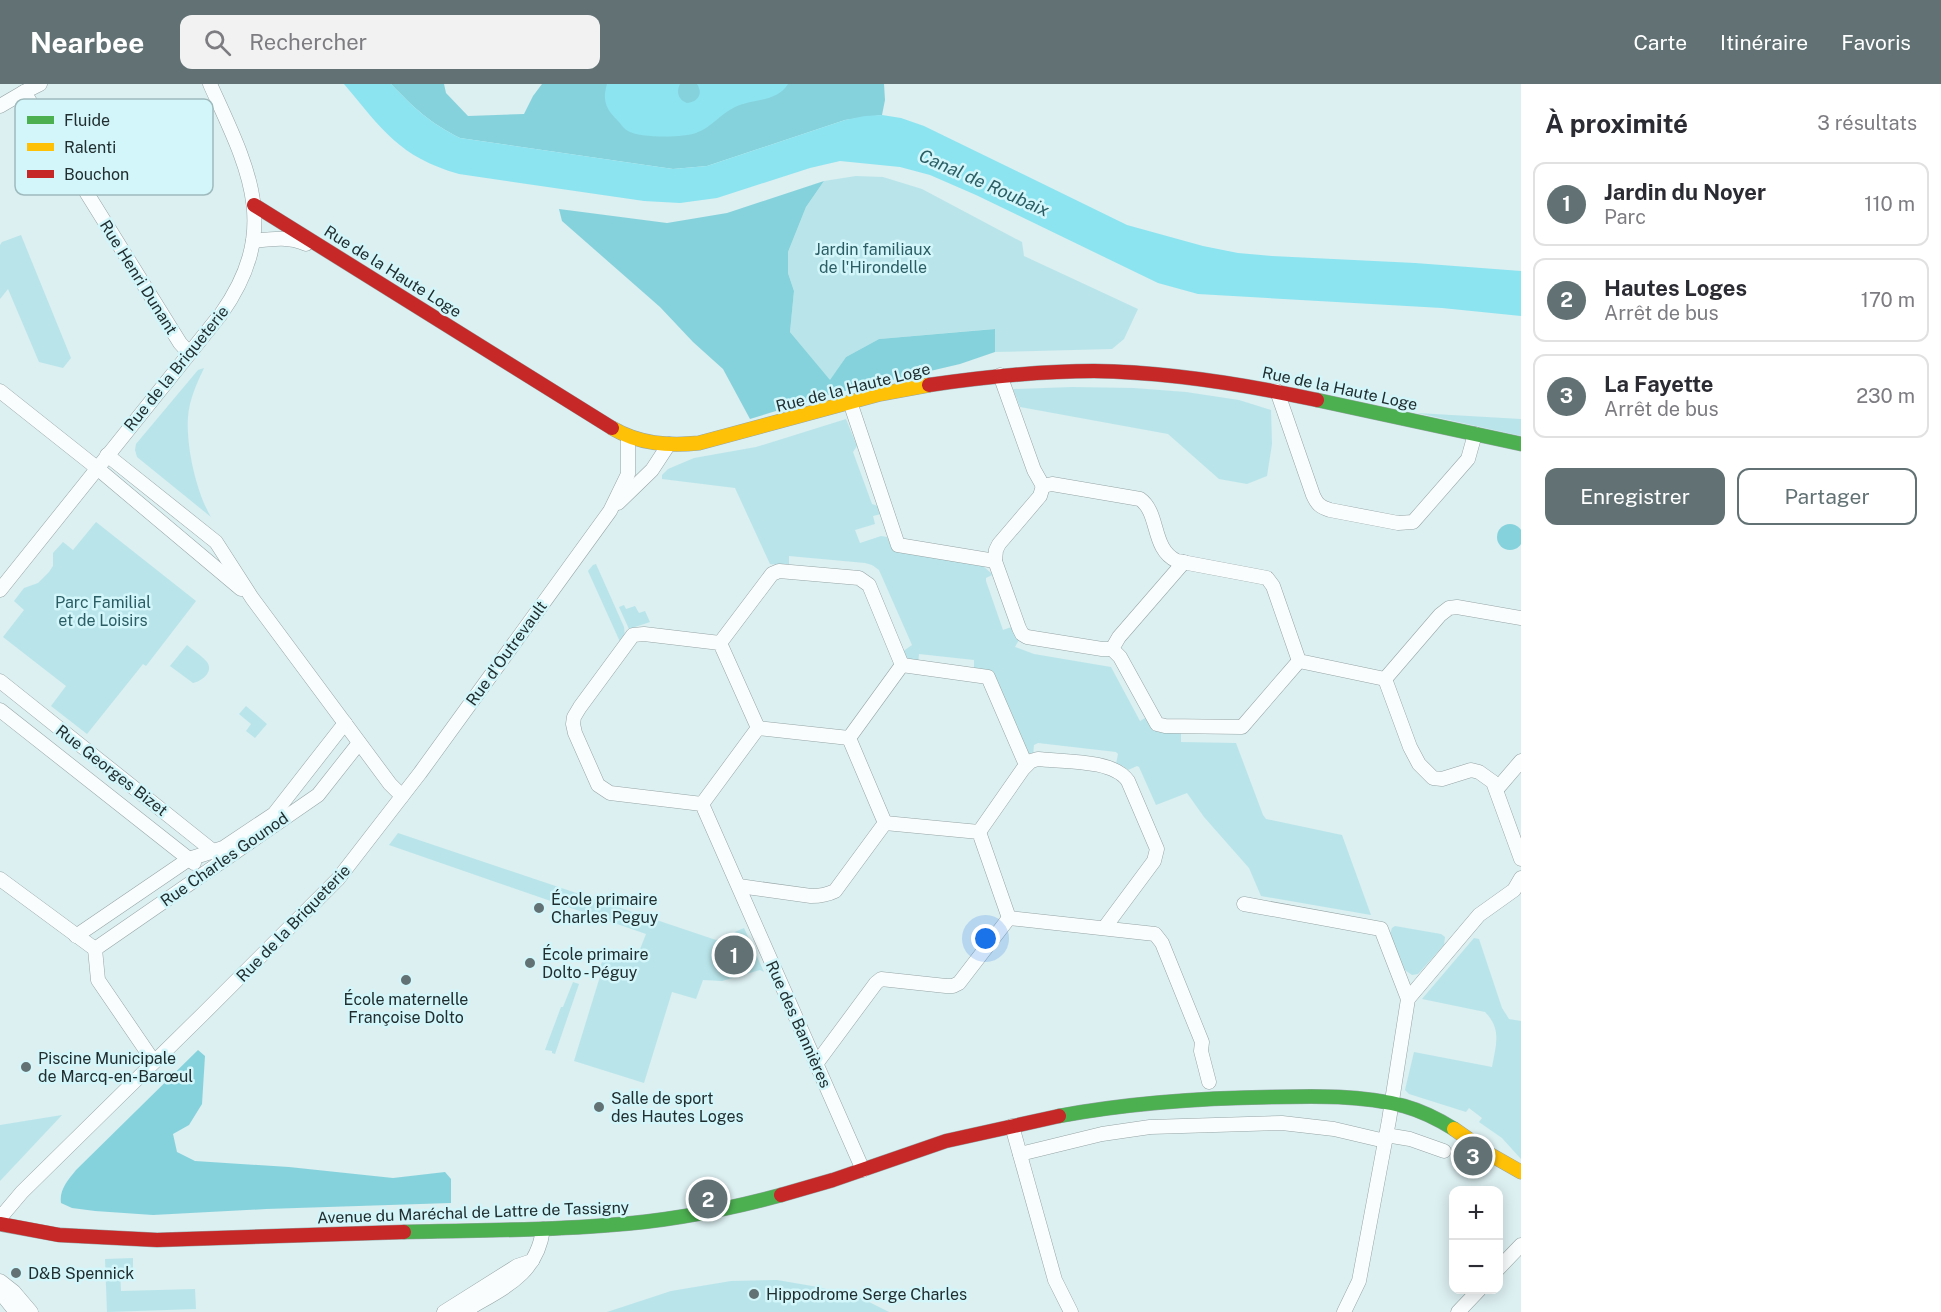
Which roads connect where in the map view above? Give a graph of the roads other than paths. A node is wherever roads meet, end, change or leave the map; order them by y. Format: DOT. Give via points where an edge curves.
graph roads {
  1 [pos="40,84"];
  2 [pos="210,84"];
  3 [pos="24,92"];
  4 [pos="28,99"];
  5 [pos="0,106"];
  6 [pos="88,195"];
  7 [pos="254,205"];
  8 [pos="253,241"];
  9 [pos="333,256"];
  10 [pos="189,353"];
  11 [pos="999,375"];
  12 [pos="0,391"];
  13 [pos="1277,391"];
  14 [pos="850,402"];
  15 [pos="1475,434"];
  16 [pos="628,437"];
  17 [pos="669,444"];
  18 [pos="1521,444"];
  19 [pos="107,455"];
  20 [pos="97,468"];
  21 [pos="1043,486"];
  22 [pos="610,511"];
  23 [pos="995,561"];
  24 [pos="1184,562"];
  25 [pos="0,590"];
  26 [pos="252,598"];
  27 [pos="1521,618"];
  28 [pos="720,643"];
  29 [pos="1112,649"];
  30 [pos="1299,661"];
  31 [pos="902,665"];
  32 [pos="1385,679"];
  33 [pos="0,681"];
  34 [pos="0,710"];
  35 [pos="345,723"];
  36 [pos="758,728"];
  37 [pos="849,738"];
  38 [pos="359,743"];
  39 [pos="1521,761"];
  40 [pos="1026,765"];
  41 [pos="1497,789"];
  42 [pos="402,796"];
  43 [pos="702,804"];
  44 [pos="885,823"];
  45 [pos="979,832"];
  46 [pos="219,856"];
  47 [pos="189,859"];
  48 [pos="1521,859"];
  49 [pos="205,872"];
  50 [pos="1521,878"];
  51 [pos="0,879"];
  52 [pos="739,886"];
  53 [pos="1244,904"];
  54 [pos="1009,918"];
  55 [pos="1105,927"];
  56 [pos="76,936"];
  57 [pos="95,949"];
  58 [pos="1408,999"];
  59 [pos="154,1062"];
  60 [pos="816,1064"];
  61 [pos="1209,1082"];
  62 [pos="1392,1105"];
  63 [pos="1012,1126"];
  64 [pos="1386,1138"];
  65 [pos="1444,1151"];
  66 [pos="1020,1154"];
  67 [pos="1494,1157"];
  68 [pos="862,1170"];
  69 [pos="1521,1172"];
  70 [pos="1521,1185"];
  71 [pos="0,1218"];
  72 [pos="0,1224"];
  73 [pos="543,1229"];
  74 [pos="1521,1245"];
  75 [pos="532,1261"];
  76 [pos="1503,1264"];
  77 [pos="0,1281"];
  78 [pos="0,1292"];
  79 [pos="1475,1294"];
  80 [pos="16,1312"];
  81 [pos="31,1312"];
  82 [pos="444,1312"];
  83 [pos="463,1312"];
  84 [pos="1071,1312"];
  85 [pos="1344,1312"];
  86 [pos="1458,1312"];
  1 -- 3 [label="street"];
  2 -- 7 [label="street, Rue de la Briqueterie" via="248,172"];
  3 -- 4 [label="street, Rue Henri Dunant"];
  3 -- 5 [label="street"];
  6 -- 10 [label="street, Rue Henri Dunant"];
  7 -- 8 [label="street, Rue de la Briqueterie"];
  7 -- 9 [label="street, Rue de la Haute Loge"];
  8 -- 9 [label="street" via="299,241"];
  8 -- 10 [label="street, Rue de la Briqueterie" via="245,272 231,300"];
  9 -- 16 [label="street, Rue de la Haute Loge"];
  10 -- 19 [label="street, Rue de la Briqueterie"];
  11 -- 13 [label="street, Rue de la Haute Loge" via="1143,372"];
  11 -- 14 [label="street, Rue de la Haute Loge" via="919,386"];
  11 -- 21 [label="street"];
  12 -- 20 [label="street"];
  13 -- 15 [label="street, Rue de la Haute Loge"];
  13 -- 15 [label="street" via="1313,495 1322,508 1330,510 1398,523 1413,522 1468,459"];
  14 -- 17 [label="street, Rue de la Haute Loge" via="723,438"];
  14 -- 23 [label="street" via="898,545"];
  15 -- 18 [label="street, Rue de la Haute Loge"];
  16 -- 17 [label="street, Rue de la Haute Loge"];
  16 -- 22 [label="street, Rue d'Outrevault" via="628,474"];
  17 -- 22 [label="street, Rue d'Outrevault" via="645,477"];
  19 -- 20 [label="street, Rue de la Briqueterie"];
  19 -- 26 [label="street" via="212,538"];
  20 -- 25 [label="street, Rue de la Briqueterie"];
  20 -- 26 [label="street"];
  21 -- 23 [label="street" via="1040,496 999,544"];
  21 -- 24 [label="street" via="1052,484 1140,499 1148,508 1163,550"];
  22 -- 42 [label="street, Rue d'Outrevault"];
  23 -- 29 [label="street" via="1022,634"];
  24 -- 29 [label="street"];
  24 -- 30 [label="street" via="1263,576 1273,586"];
  26 -- 35 [label="street"];
  27 -- 32 [label="street" via="1449,608"];
  28 -- 31 [label="street" via="772,574 787,571 859,578 869,585"];
  28 -- 36 [label="street"];
  28 -- 43 [label="street" via="644,634 630,637 573,724 598,785 610,793"];
  29 -- 30 [label="street" via="1157,724 1165,726 1242,727"];
  30 -- 32 [label="street"];
  31 -- 37 [label="street"];
  31 -- 40 [label="street" via="988,677"];
  32 -- 41 [label="street" via="1410,747 1426,772 1442,779 1471,770 1493,782"];
  33 -- 46 [label="street, Rue Georges Bizet"];
  34 -- 47 [label="street, Rue Georges Bizet"];
  35 -- 38 [label="street"];
  35 -- 46 [label="street, Rue Charles Gounod" via="274,814"];
  36 -- 37 [label="street"];
  36 -- 43 [label="street"];
  37 -- 44 [label="street"];
  38 -- 42 [label="street"];
  38 -- 46 [label="street, Rue Charles Gounod" via="318,795"];
  39 -- 41 [label="street"];
  40 -- 45 [label="street"];
  40 -- 55 [label="street" via="1038,759 1105,766 1120,772 1128,781 1155,842 1156,856"];
  41 -- 48 [label="street"];
  42 -- 59 [label="street, Rue de la Briqueterie" via="338,879"];
  43 -- 52 [label="street, Rue des Bannières"];
  44 -- 45 [label="street"];
  44 -- 52 [label="street" via="829,894 812,896"];
  45 -- 54 [label="street"];
  46 -- 47 [label="street, Rue Charles Gounod"];
  46 -- 49 [label="street, Rue Charles Gounod"];
  47 -- 49 [label="street, Rue Georges Bizet"];
  47 -- 56 [label="street, Rue Charles Gounod"];
  49 -- 57 [label="street, Rue Charles Gounod"];
  50 -- 58 [label="street" via="1514,890 1479,915"];
  51 -- 56 [label="street"];
  52 -- 60 [label="street, Rue des Bannières"];
  53 -- 58 [label="street" via="1381,929"];
  54 -- 55 [label="street"];
  54 -- 60 [label="street" via="953,986 881,979"];
  55 -- 61 [label="street" via="1155,934 1162,943 1202,1042"];
  56 -- 57 [label="street"];
  57 -- 59 [label="street" via="98,980"];
  58 -- 62 [label="street"];
  59 -- 71 [label="street, Rue de la Briqueterie" via="13,1200"];
  60 -- 68 [label="street, Rue des Bannières"];
  62 -- 63 [label="street, Avenue du Maréchal de Lattre de Tassigny" via="1333,1098 1225,1097 1100,1108"];
  62 -- 64 [label="street"];
  62 -- 67 [label="street, Avenue du Maréchal de Lattre de Tassigny" via="1432,1116"];
  63 -- 66 [label="street"];
  63 -- 68 [label="street, Avenue du Maréchal de Lattre de Tassigny" via="932,1146"];
  64 -- 65 [label="street" via="1410,1139"];
  64 -- 66 [label="street" via="1281,1123 1150,1127"];
  64 -- 85 [label="street" via="1359,1281"];
  66 -- 84 [label="street" via="1055,1280"];
  67 -- 69 [label="street, Avenue du Maréchal de Lattre de Tassigny"];
  67 -- 70 [label="street, Avenue du Maréchal de Lattre de Tassigny"];
  68 -- 73 [label="street, Avenue du Maréchal de Lattre de Tassigny" via="777,1197 700,1213"];
  72 -- 73 [label="street, Avenue du Maréchal de Lattre de Tassigny" via="66,1236 143,1239"];
  73 -- 75 [label="street"];
  74 -- 76 [label="street"];
  75 -- 82 [label="street" via="517,1266"];
  75 -- 83 [label="street" via="522,1275"];
  77 -- 81 [label="street"];
  78 -- 80 [label="street"];
  79 -- 86 [label="street"];
}
